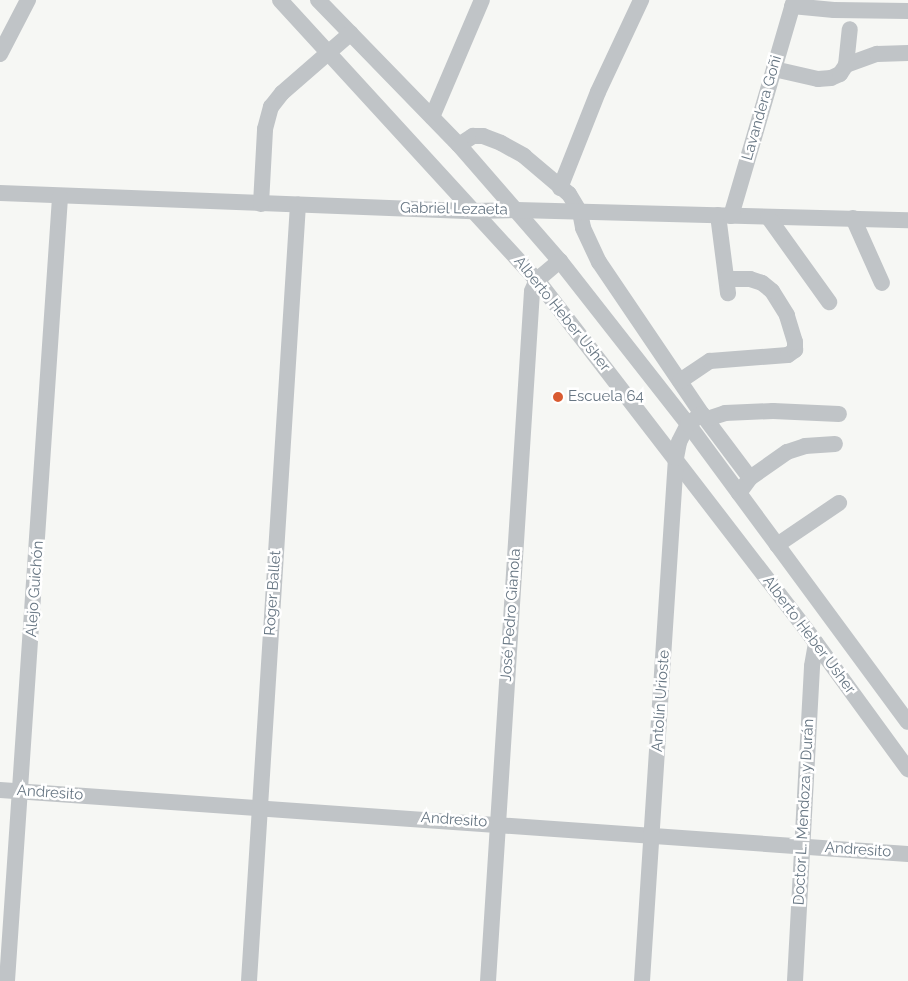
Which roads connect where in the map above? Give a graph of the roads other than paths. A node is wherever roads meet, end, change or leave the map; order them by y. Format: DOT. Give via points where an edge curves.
graph roads {
  1 [pos="28,0"];
  2 [pos="280,0"];
  3 [pos="318,0"];
  4 [pos="482,0"];
  5 [pos="641,0"];
  6 [pos="793,3"];
  7 [pos="908,11"];
  8 [pos="850,29"];
  9 [pos="351,33"];
  10 [pos="330,52"];
  11 [pos="908,53"];
  12 [pos="0,54"];
  13 [pos="846,65"];
  14 [pos="774,69"];
  15 [pos="432,117"];
  16 [pos="459,145"];
  17 [pos="560,188"];
  18 [pos="0,194"];
  19 [pos="60,196"];
  20 [pos="261,204"];
  21 [pos="298,205"];
  22 [pos="517,210"];
  23 [pos="472,211"];
  24 [pos="580,212"];
  25 [pos="725,216"];
  26 [pos="768,217"];
  27 [pos="853,218"];
  28 [pos="908,220"];
  29 [pos="560,261"];
  30 [pos="537,280"];
  31 [pos="882,283"];
  32 [pos="829,302"];
  33 [pos="680,381"];
  34 [pos="840,414"];
  35 [pos="704,416"];
  36 [pos="688,424"];
  37 [pos="835,444"];
  38 [pos="676,458"];
  39 [pos="750,478"];
  40 [pos="739,493"];
  41 [pos="839,503"];
  42 [pos="762,524"];
  43 [pos="739,542"];
  44 [pos="777,545"];
  45 [pos="826,612"];
  46 [pos="805,628"];
  47 [pos="816,643"];
  48 [pos="908,722"];
  49 [pos="908,769"];
  50 [pos="0,790"];
  51 [pos="22,792"];
  52 [pos="260,808"];
  53 [pos="498,823"];
  54 [pos="653,834"];
  55 [pos="802,846"];
  56 [pos="908,854"];
  57 [pos="7,981"];
  58 [pos="249,981"];
  59 [pos="488,981"];
  60 [pos="642,981"];
  61 [pos="795,981"];
  1 -- 12 [label="street"];
  2 -- 10 [label="street, Alberto Heber Usher"];
  3 -- 9 [label="street, Alberto Heber Usher"];
  4 -- 15 [label="street"];
  5 -- 17 [label="street" via="598,92"];
  6 -- 7 [label="street" via="834,10"];
  6 -- 14 [label="street, Lavandera Goñi"];
  8 -- 13 [label="street"];
  9 -- 10 [label="street"];
  9 -- 15 [label="street, Alberto Heber Usher"];
  10 -- 20 [label="street" via="282,93 271,107 265,128"];
  10 -- 23 [label="street, Alberto Heber Usher"];
  11 -- 13 [label="street" via="877,54"];
  13 -- 14 [label="street" via="840,74 818,79"];
  14 -- 25 [label="street, Lavandera Goñi"];
  15 -- 16 [label="street, Alberto Heber Usher"];
  16 -- 17 [label="street" via="474,136 501,143 524,156"];
  16 -- 22 [label="street, Alberto Heber Usher"];
  17 -- 24 [label="street" via="569,194"];
  18 -- 19 [label="street, Gabriel Lezaeta"];
  19 -- 20 [label="street, Gabriel Lezaeta"];
  19 -- 51 [label="street, Alejo Guichón"];
  20 -- 21 [label="street, Gabriel Lezaeta"];
  21 -- 23 [label="street, Gabriel Lezaeta"];
  21 -- 52 [label="street, Roger Ballet"];
  22 -- 23 [label="street, Gabriel Lezaeta"];
  22 -- 24 [label="street, Gabriel Lezaeta"];
  22 -- 29 [label="street, Alberto Heber Usher"];
  23 -- 30 [label="street, Alberto Heber Usher"];
  24 -- 25 [label="street, Gabriel Lezaeta"];
  24 -- 33 [label="street" via="583,228 599,262"];
  25 -- 26 [label="street, Gabriel Lezaeta"];
  25 -- 33 [label="street" via="727,286 750,279 772,291 786,315 796,342 795,350 788,356 710,361"];
  26 -- 27 [label="street, Gabriel Lezaeta"];
  26 -- 32 [label="street"];
  27 -- 28 [label="street, Gabriel Lezaeta"];
  27 -- 31 [label="street"];
  29 -- 30 [label="street"];
  29 -- 36 [label="street, Alberto Heber Usher"];
  30 -- 38 [label="street, Alberto Heber Usher"];
  30 -- 53 [label="street, José Pedro Gianola" via="532,291"];
  33 -- 35 [label="street"];
  34 -- 35 [label="street" via="754,412"];
  35 -- 36 [label="street"];
  35 -- 39 [label="street"];
  36 -- 38 [label="street, Antolín Urioste"];
  36 -- 40 [label="street, Alberto Heber Usher"];
  37 -- 39 [label="street" via="805,446 787,452"];
  38 -- 43 [label="street, Alberto Heber Usher"];
  38 -- 54 [label="street, Antolín Urioste"];
  39 -- 40 [label="street"];
  40 -- 42 [label="street, Alberto Heber Usher"];
  41 -- 44 [label="street"];
  42 -- 43 [label="street"];
  42 -- 44 [label="street, Alberto Heber Usher"];
  43 -- 46 [label="street, Alberto Heber Usher"];
  44 -- 45 [label="street, Alberto Heber Usher"];
  45 -- 46 [label="street"];
  45 -- 48 [label="street, Alberto Heber Usher"];
  46 -- 47 [label="street, Alberto Heber Usher"];
  47 -- 49 [label="street, Alberto Heber Usher"];
  47 -- 55 [label="street, Doctor L. Mendoza y Durán"];
  50 -- 51 [label="street, Andresito"];
  51 -- 52 [label="street, Andresito"];
  51 -- 57 [label="street, Alejo Guichón"];
  52 -- 53 [label="street, Andresito"];
  52 -- 58 [label="street, Roger Ballet"];
  53 -- 54 [label="street, Andresito"];
  53 -- 59 [label="street, José Pedro Gianola"];
  54 -- 55 [label="street, Andresito"];
  54 -- 60 [label="street, Antolín Urioste"];
  55 -- 56 [label="street, Andresito"];
  55 -- 61 [label="street, Doctor L. Mendoza y Durán"];
}
